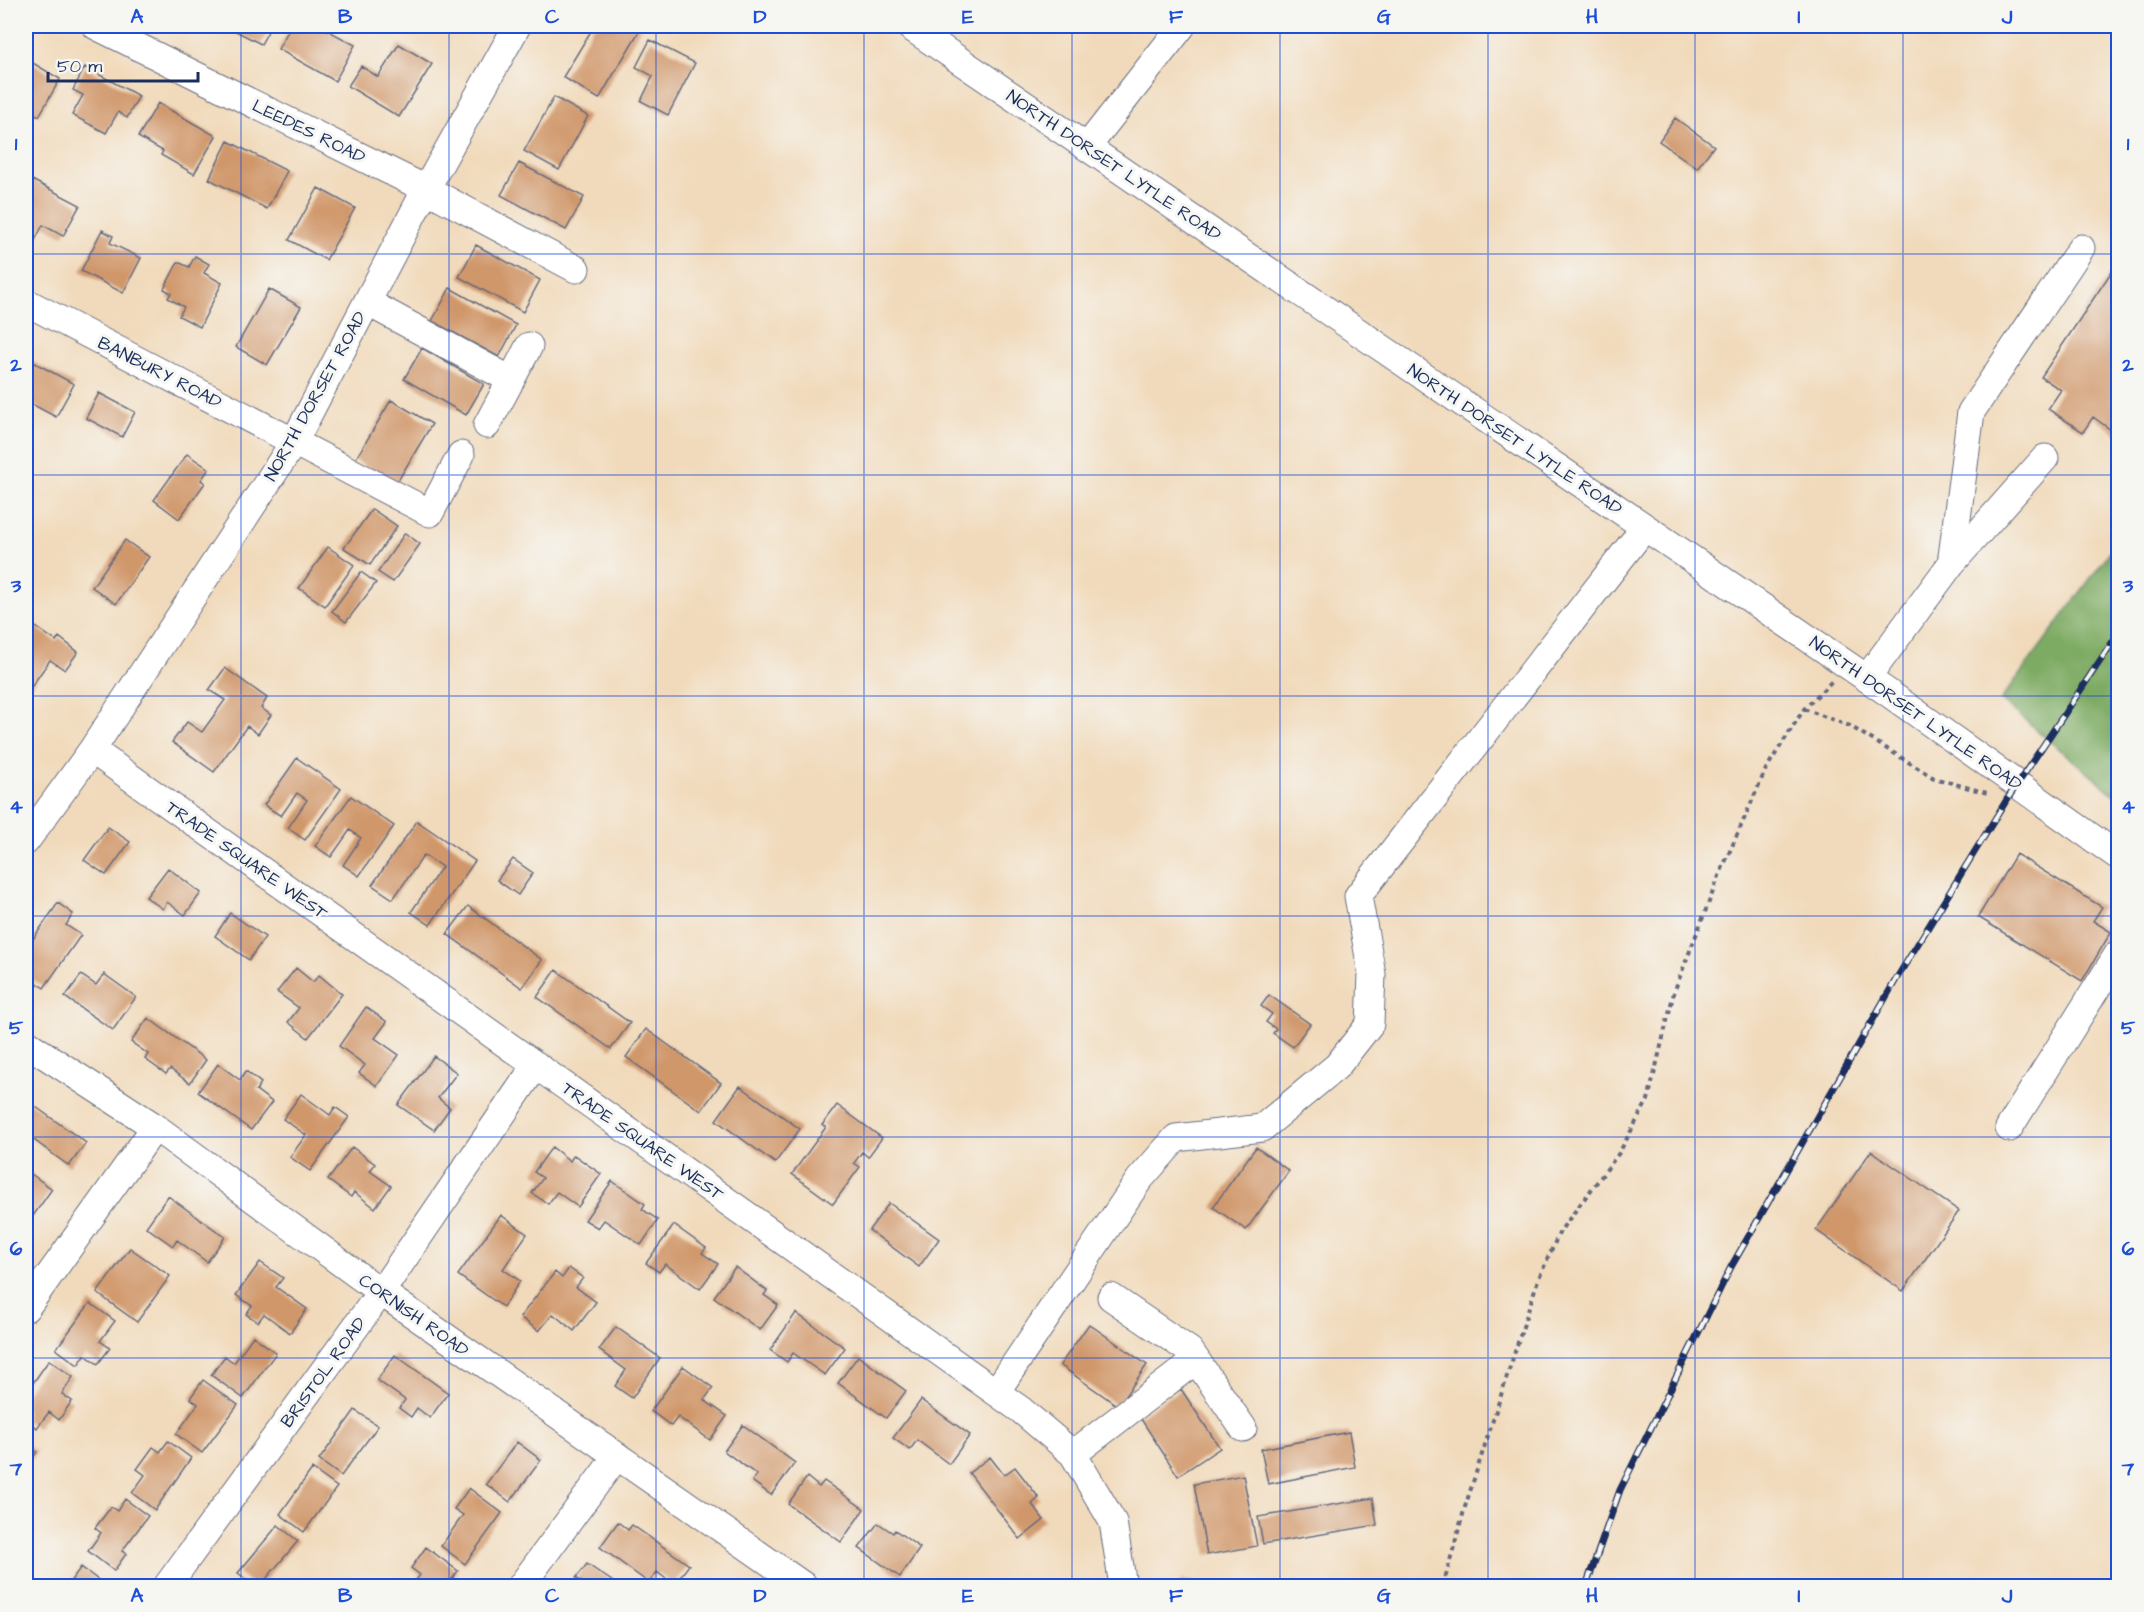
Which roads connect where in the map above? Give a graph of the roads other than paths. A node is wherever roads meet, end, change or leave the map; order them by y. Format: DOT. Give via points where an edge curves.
graph roads {
  1 [pos="96,26"];
  2 [pos="517,26"];
  3 [pos="909,26"];
  4 [pos="1182,26"];
  5 [pos="1087,147"];
  6 [pos="426,189"];
  7 [pos="2081,248"];
  8 [pos="576,269"];
  9 [pos="26,302"];
  10 [pos="367,302"];
  11 [pos="529,346"];
  12 [pos="511,380"];
  13 [pos="487,425"];
  14 [pos="294,442"];
  15 [pos="460,454"];
  16 [pos="2045,458"];
  17 [pos="1646,527"];
  18 [pos="1951,564"];
  19 [pos="1858,672"];
  20 [pos="92,750"];
  21 [pos="26,841"];
  22 [pos="2118,856"];
  23 [pos="2118,954"];
  24 [pos="26,1043"];
  25 [pos="536,1065"];
  26 [pos="155,1127"];
  27 [pos="2009,1128"];
  28 [pos="381,1292"];
  29 [pos="1111,1297"];
  30 [pos="26,1308"];
  31 [pos="1196,1360"];
  32 [pos="996,1392"];
  33 [pos="1243,1428"];
  34 [pos="1073,1454"];
  35 [pos="616,1457"];
  36 [pos="167,1587"];
  37 [pos="521,1587"];
  38 [pos="804,1587"];
  39 [pos="1123,1587"];
  1 -- 6 [label="street, LEEDES ROAD"];
  2 -- 6 [label="street, NORTH DORSET ROAD"];
  3 -- 5 [label="street, NORTH DORSET LYTLE ROAD"];
  4 -- 5 [label="street"];
  5 -- 17 [label="street, NORTH DORSET LYTLE ROAD"];
  6 -- 8 [label="street, LEEDES ROAD"];
  6 -- 10 [label="street, NORTH DORSET ROAD"];
  7 -- 18 [label="street" via="1971,412"];
  9 -- 14 [label="street, BANBURY ROAD"];
  10 -- 12 [label="street"];
  10 -- 14 [label="street, NORTH DORSET ROAD"];
  11 -- 12 [label="street"];
  12 -- 13 [label="street"];
  14 -- 15 [label="street, BANBURY ROAD" via="430,513"];
  14 -- 20 [label="street, NORTH DORSET ROAD"];
  16 -- 18 [label="street"];
  17 -- 19 [label="street, NORTH DORSET LYTLE ROAD"];
  17 -- 32 [label="street" via="1358,896 1372,974 1370,1024 1336,1066 1262,1128 1176,1138 1139,1180"];
  18 -- 19 [label="street"];
  19 -- 22 [label="street, NORTH DORSET LYTLE ROAD"];
  20 -- 21 [label="street, NORTH DORSET ROAD"];
  20 -- 25 [label="street, TRADE SQUARE WEST"];
  23 -- 27 [label="street"];
  24 -- 26 [label="street, CORNISH ROAD"];
  25 -- 28 [label="street, BRISTOL ROAD"];
  25 -- 32 [label="street, TRADE SQUARE WEST"];
  26 -- 28 [label="street, CORNISH ROAD"];
  26 -- 30 [label="street"];
  28 -- 35 [label="street, CORNISH ROAD"];
  28 -- 36 [label="street, BRISTOL ROAD"];
  29 -- 31 [label="street" via="1190,1351"];
  31 -- 33 [label="street"];
  31 -- 34 [label="street"];
  32 -- 34 [label="street, TRADE SQUARE WEST"];
  34 -- 39 [label="street, TRADE SQUARE WEST" via="1113,1522"];
  35 -- 37 [label="street"];
  35 -- 38 [label="street, CORNISH ROAD"];
}
